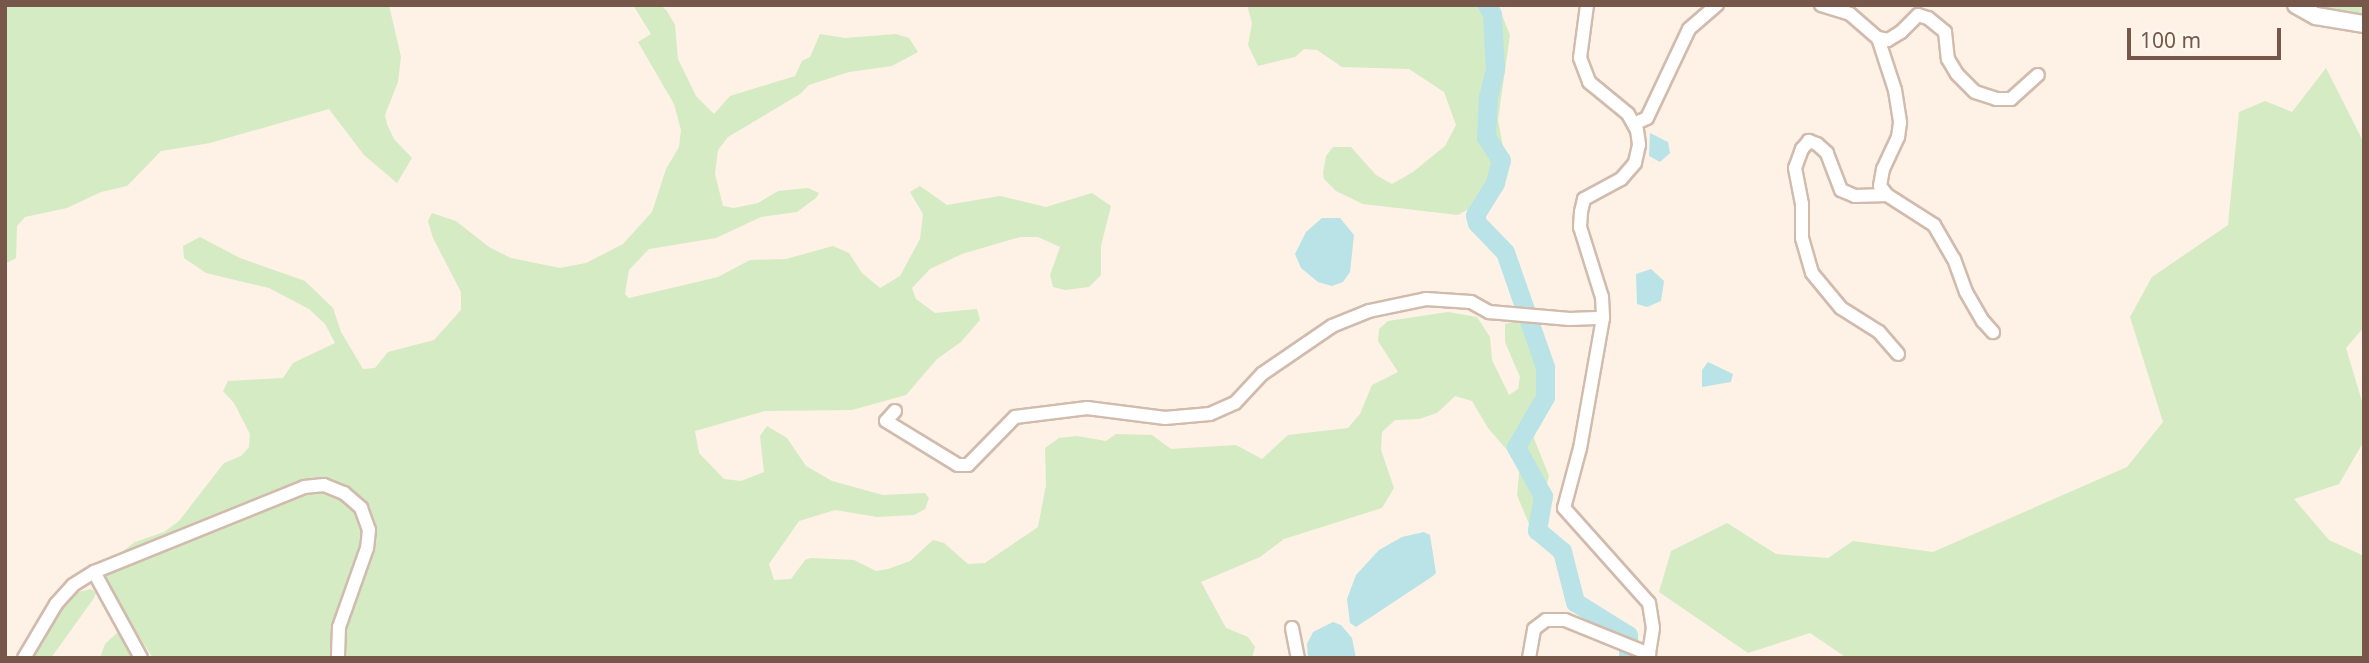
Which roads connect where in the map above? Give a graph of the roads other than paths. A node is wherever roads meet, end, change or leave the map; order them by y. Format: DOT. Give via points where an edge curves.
graph roads {
  1 [pos="1587,5"];
  2 [pos="1717,5"];
  3 [pos="1821,5"];
  4 [pos="2296,5"];
  5 [pos="2364,24"];
  6 [pos="1878,38"];
  7 [pos="2038,75"];
  8 [pos="1634,124"];
  9 [pos="1887,195"];
  10 [pos="1603,318"];
  11 [pos="1993,332"];
  12 [pos="1898,355"];
  13 [pos="895,411"];
  14 [pos="94,572"];
  15 [pos="1292,628"];
  16 [pos="1648,656"];
  17 [pos="24,658"];
  18 [pos="141,658"];
  19 [pos="338,658"];
  20 [pos="1298,658"];
  21 [pos="1529,658"];
  1 -- 8 [label="street" via="1580,58 1589,82"];
  2 -- 8 [label="street" via="1689,29 1647,118"];
  3 -- 6 [label="street" via="1850,15"];
  4 -- 5 [label="street" via="2316,16"];
  6 -- 7 [label="street" via="1888,40 1918,15 1928,18 1945,32 1948,59 1957,75 1975,92 1996,99 2011,99"];
  6 -- 9 [label="street" via="1900,123 1883,169 1881,186"];
  8 -- 10 [label="street" via="1639,145 1635,163 1621,179 1584,199 1581,212 1580,227 1602,297"];
  9 -- 11 [label="street" via="1934,225 1966,292"];
  9 -- 12 [label="street" via="1855,196 1841,190 1827,153 1809,141 1802,149 1795,168 1802,238 1812,273 1841,308 1879,332"];
  10 -- 13 [label="street" via="1489,312 1471,302 1426,299 1369,311 1332,326 1262,374 1235,403 1210,414 1165,418 1087,408 1015,417 968,466 958,466 886,421"];
  10 -- 16 [label="street" via="1580,448 1564,508 1649,603 1653,628"];
  14 -- 17 [label="street" via="73,585 56,604"];
  14 -- 18 [label="street"];
  14 -- 19 [label="street" via="304,487 324,485 344,493 361,509 369,530 339,627"];
  15 -- 20 [label="street"];
  16 -- 21 [label="street" via="1565,620 1546,620 1534,629"];
}
